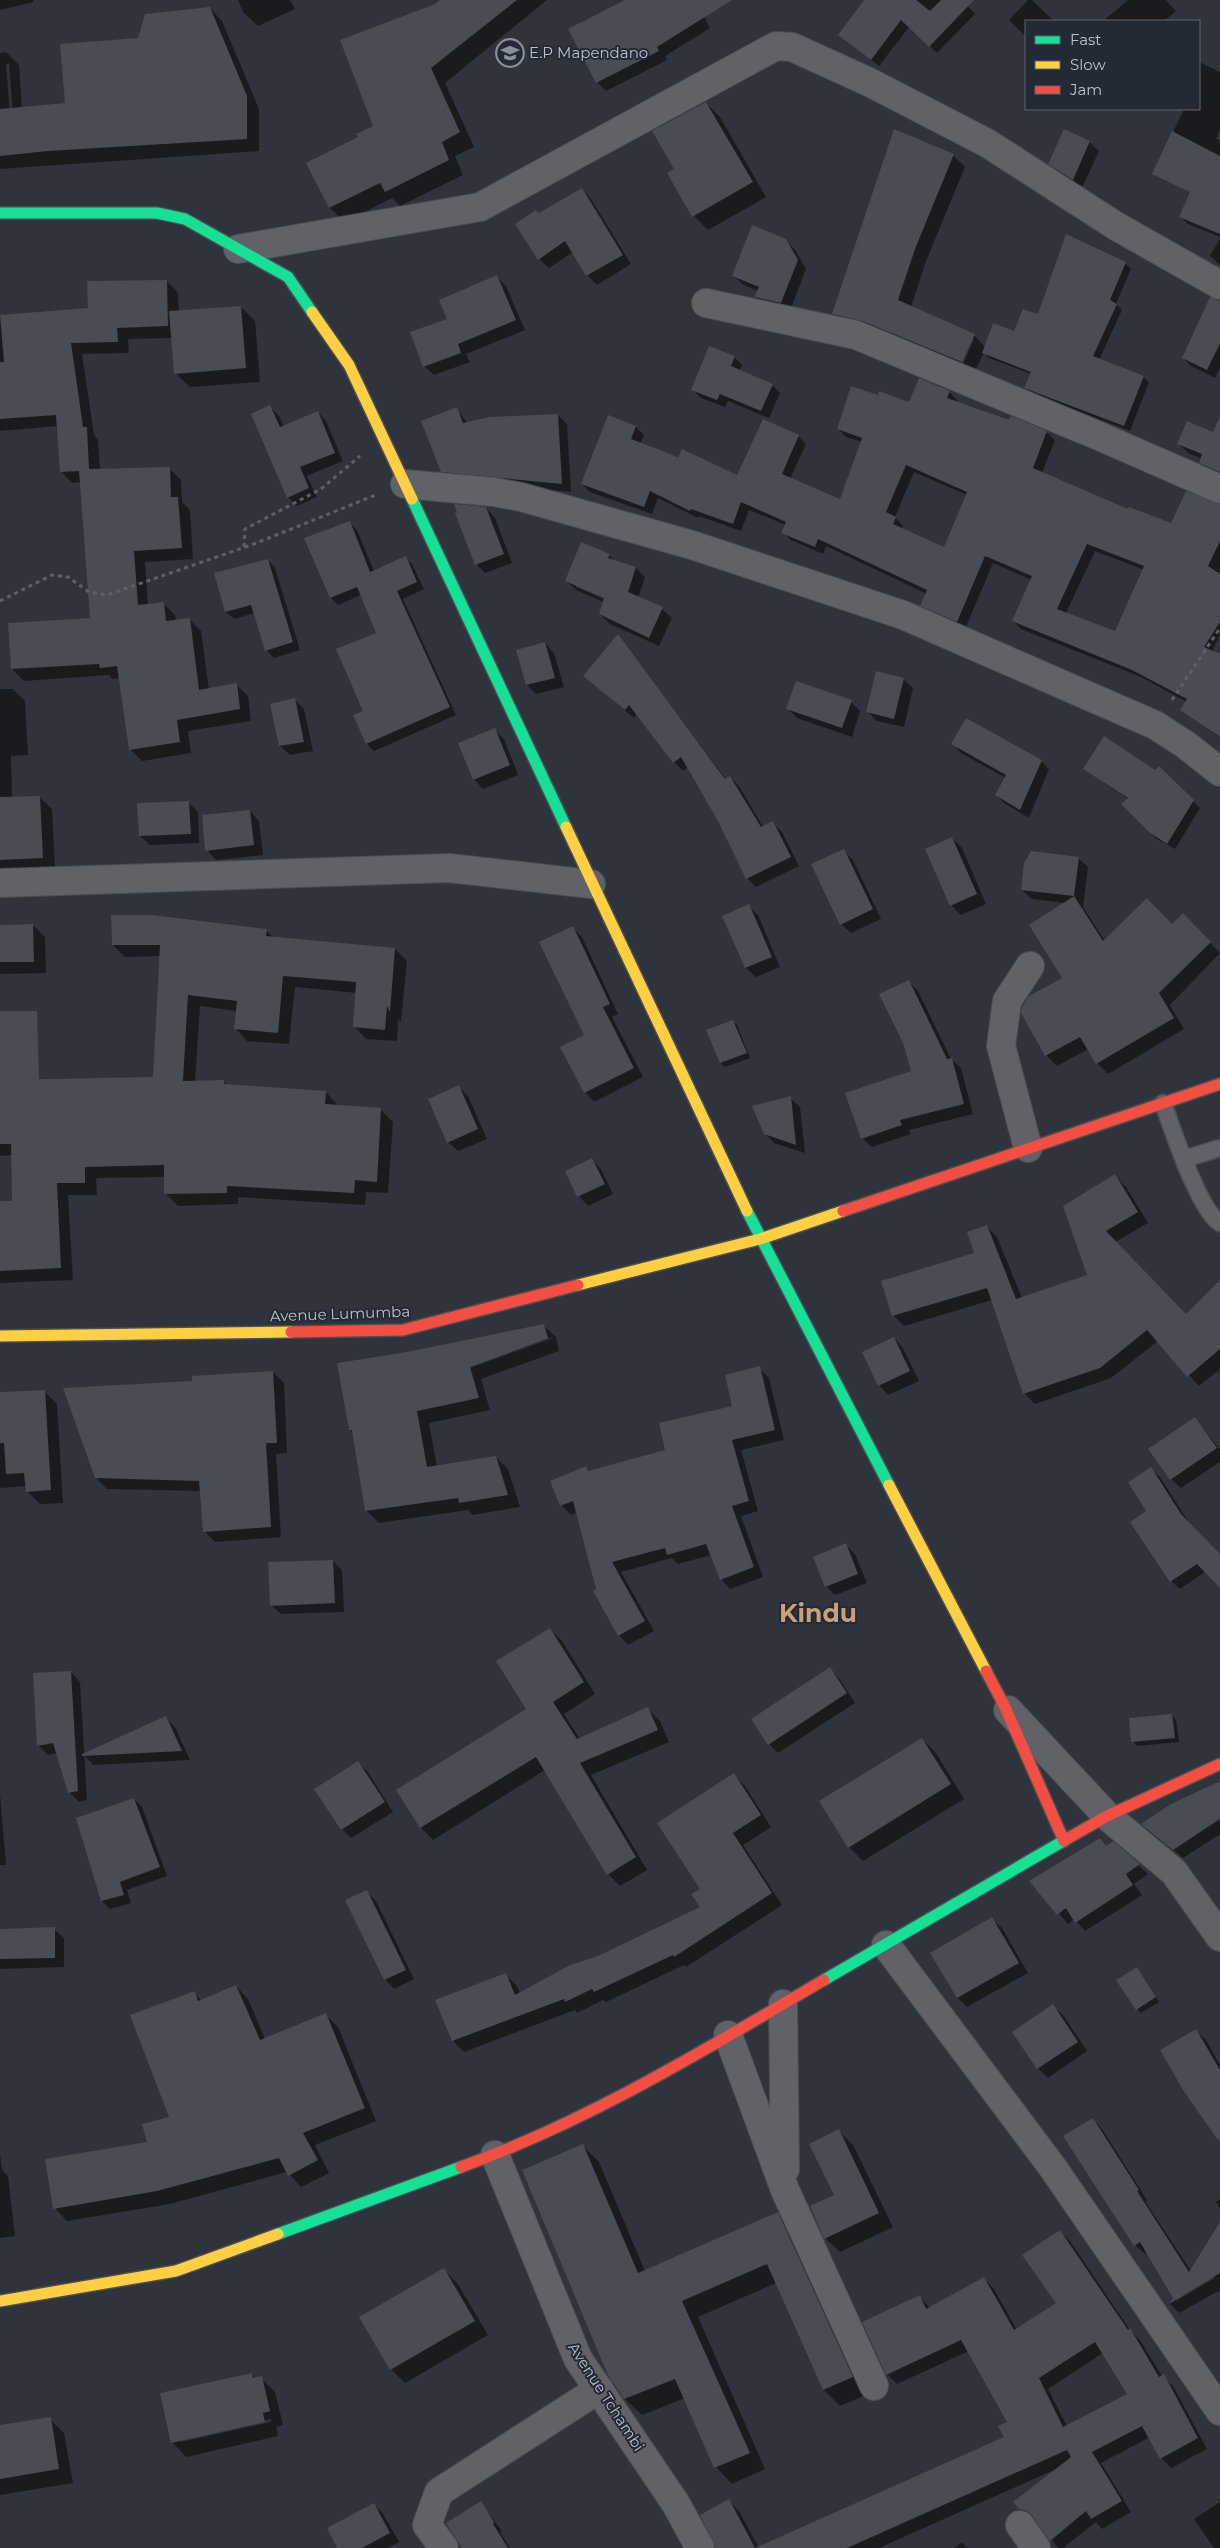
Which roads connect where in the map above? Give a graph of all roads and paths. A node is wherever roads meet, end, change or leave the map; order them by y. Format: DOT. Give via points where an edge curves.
graph roads {
  1 [pos="0,213"];
  2 [pos="238,248"];
  3 [pos="1220,285"];
  4 [pos="706,303"];
  5 [pos="383,437"];
  6 [pos="405,484"];
  7 [pos="1220,489"];
  8 [pos="244,547"];
  9 [pos="0,601"];
  10 [pos="1220,628"];
  11 [pos="1155,725"];
  12 [pos="1220,772"];
  13 [pos="0,883"];
  14 [pos="591,884"];
  15 [pos="1030,966"];
  16 [pos="1220,1084"];
  17 [pos="1163,1103"];
  18 [pos="1028,1148"];
  19 [pos="1220,1148"];
  20 [pos="1184,1159"];
  21 [pos="1220,1223"];
  22 [pos="760,1239"];
  23 [pos="0,1336"];
  24 [pos="1005,1707"];
  25 [pos="1220,1764"];
  26 [pos="1106,1816"];
  27 [pos="1064,1841"];
  28 [pos="1220,1938"];
  29 [pos="886,1945"];
  30 [pos="782,2004"];
  31 [pos="728,2035"];
  32 [pos="495,2155"];
  33 [pos="785,2190"];
  34 [pos="0,2301"];
  35 [pos="874,2386"];
  36 [pos="599,2389"];
  37 [pos="1220,2411"];
  38 [pos="1020,2525"];
  39 [pos="444,2548"];
  40 [pos="700,2548"];
  41 [pos="1036,2548"];
  1 -- 2 [label="street" via="157,214 185,218"];
  2 -- 3 [label="street" via="480,207 776,46 792,47 860,78 986,143 1116,226"];
  2 -- 5 [label="street" via="288,277 349,365"];
  4 -- 7 [label="street" via="856,335"];
  5 -- 6 [label="street"];
  5 -- 8 [label="path" via="321,489 245,529"];
  6 -- 8 [label="path"];
  6 -- 11 [label="street" via="521,497 692,545 903,615"];
  6 -- 14 [label="street"];
  8 -- 9 [label="path" via="107,595 90,592 68,577 52,575"];
  10 -- 11 [label="path"];
  11 -- 12 [label="street"];
  13 -- 14 [label="street" via="449,868"];
  14 -- 22 [label="street"];
  15 -- 18 [label="street" via="1007,1001 1001,1046"];
  16 -- 17 [label="street, Avenue Lumumba"];
  17 -- 18 [label="street, Avenue Lumumba"];
  17 -- 20 [label="lane"];
  18 -- 22 [label="street, Avenue Lumumba"];
  19 -- 20 [label="lane"];
  20 -- 21 [label="lane" via="1207,1209"];
  22 -- 23 [label="street, Avenue Lumumba" via="403,1330"];
  22 -- 24 [label="street"];
  24 -- 26 [label="street"];
  24 -- 27 [label="street"];
  25 -- 26 [label="street"];
  26 -- 27 [label="street"];
  26 -- 28 [label="street" via="1174,1872"];
  27 -- 29 [label="street"];
  29 -- 30 [label="street"];
  29 -- 37 [label="street" via="1053,2168"];
  30 -- 31 [label="street"];
  30 -- 33 [label="street"];
  31 -- 32 [label="street" via="622,2097"];
  31 -- 33 [label="street"];
  32 -- 34 [label="street" via="176,2271"];
  32 -- 36 [label="street, Avenue Tchambi" via="571,2344"];
  33 -- 35 [label="street"];
  36 -- 39 [label="street" via="439,2492 427,2525"];
  36 -- 40 [label="street, Avenue Tchambi" via="676,2504"];
  38 -- 41 [label="street"];
}
